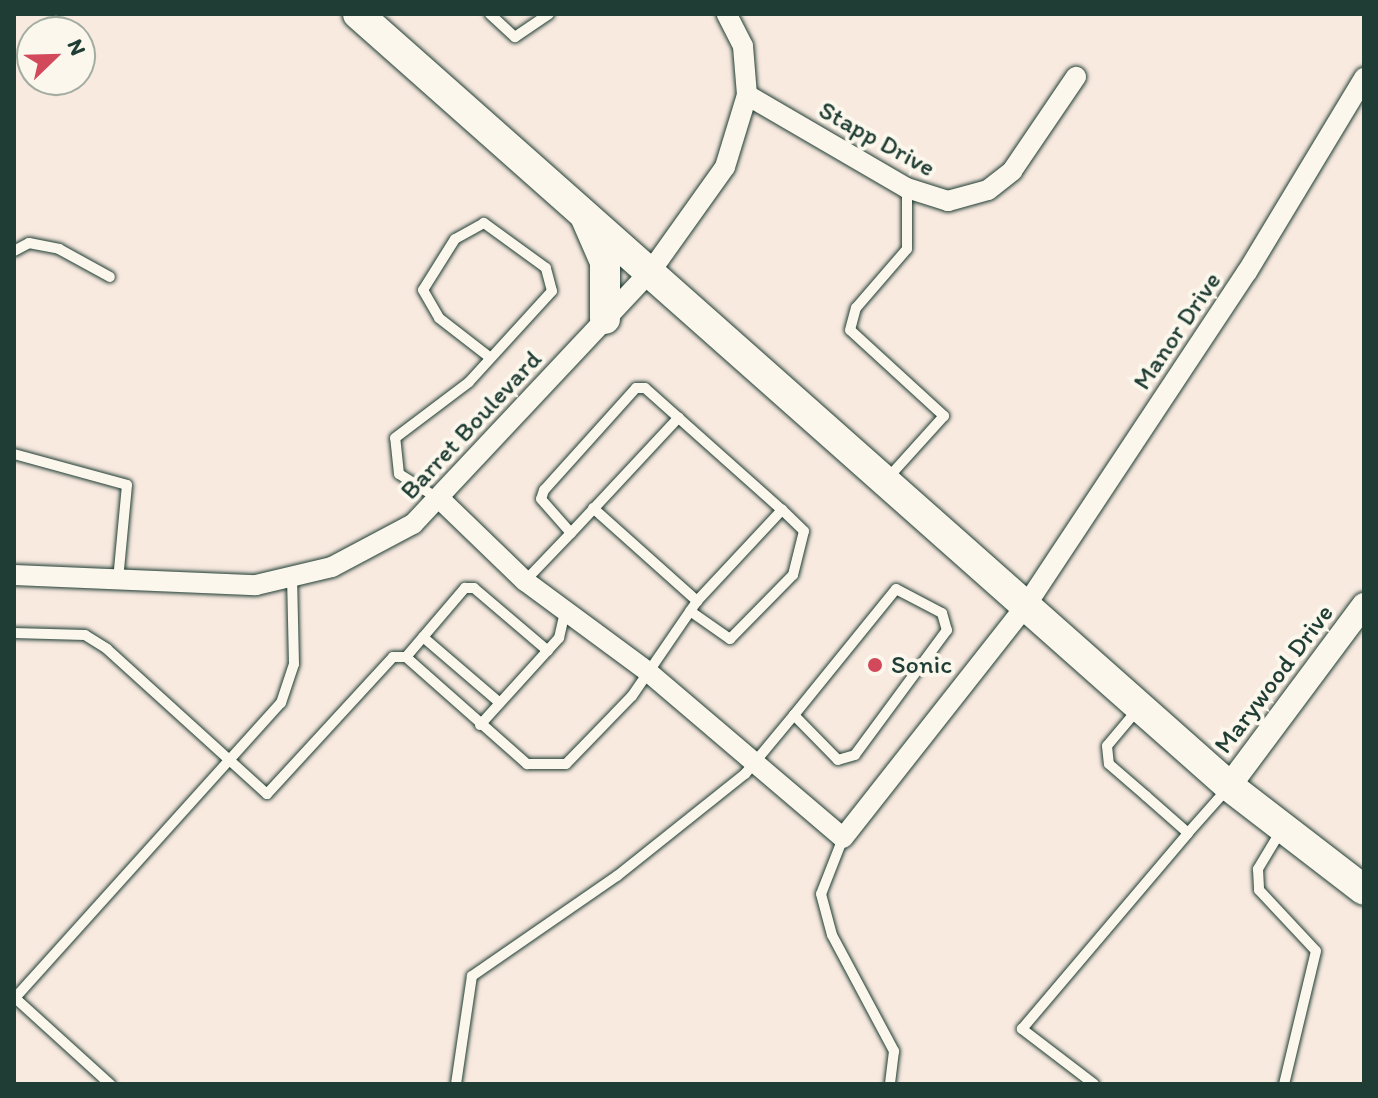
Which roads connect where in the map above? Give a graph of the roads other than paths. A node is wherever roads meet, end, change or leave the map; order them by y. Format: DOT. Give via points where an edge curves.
graph roads {
  1 [pos="358,14"];
  2 [pos="490,14"];
  3 [pos="549,14"];
  4 [pos="727,14"];
  5 [pos="1076,77"];
  6 [pos="1364,78"];
  7 [pos="747,95"];
  8 [pos="907,188"];
  9 [pos="578,204"];
  10 [pos="14,251"];
  11 [pos="653,268"];
  12 [pos="110,277"];
  13 [pos="605,319"];
  14 [pos="488,356"];
  15 [pos="679,417"];
  16 [pos="14,454"];
  17 [pos="886,480"];
  18 [pos="441,500"];
  19 [pos="593,508"];
  20 [pos="782,510"];
  21 [pos="571,533"];
  22 [pos="14,575"];
  23 [pos="292,579"];
  24 [pos="118,581"];
  25 [pos="525,581"];
  26 [pos="697,601"];
  27 [pos="1364,605"];
  28 [pos="1025,607"];
  29 [pos="690,611"];
  30 [pos="565,613"];
  31 [pos="14,633"];
  32 [pos="423,637"];
  33 [pos="548,651"];
  34 [pos="406,657"];
  35 [pos="647,671"];
  36 [pos="500,703"];
  37 [pos="1139,707"];
  38 [pos="794,715"];
  39 [pos="480,725"];
  40 [pos="230,760"];
  41 [pos="756,763"];
  42 [pos="1229,786"];
  43 [pos="1283,828"];
  44 [pos="1188,833"];
  45 [pos="843,838"];
  46 [pos="1362,887"];
  47 [pos="15,998"];
  48 [pos="110,1084"];
  49 [pos="456,1084"];
  50 [pos="890,1084"];
  51 [pos="1094,1084"];
  52 [pos="1284,1084"];
  1 -- 9 [label="main road"];
  2 -- 3 [label="lane" via="515,37"];
  4 -- 7 [label="street, Barret Boulevard" via="743,46"];
  5 -- 8 [label="street, Stapp Drive" via="1021,159 988,190 948,201"];
  6 -- 28 [label="street, Manor Drive" via="1247,272"];
  7 -- 8 [label="street, Stapp Drive"];
  7 -- 11 [label="street, Barret Boulevard" via="725,167"];
  8 -- 17 [label="lane" via="907,249 856,308 850,330 944,416"];
  9 -- 11 [label="main road"];
  9 -- 13 [label="main road" via="605,262"];
  10 -- 12 [label="lane" via="29,243 59,249"];
  11 -- 13 [label="street, Barret Boulevard"];
  11 -- 17 [label="main road"];
  13 -- 18 [label="street, Barret Boulevard"];
  14 -- 14 [label="lane" via="552,291 546,268 484,223 455,239 423,290 439,318"];
  14 -- 18 [label="lane" via="469,382 395,438 399,474"];
  15 -- 19 [label="lane"];
  15 -- 20 [label="lane"];
  15 -- 21 [label="lane" via="645,388 636,388 544,490 541,499"];
  16 -- 24 [label="lane" via="127,485"];
  17 -- 28 [label="main road"];
  18 -- 23 [label="street, Barret Boulevard" via="372,550"];
  18 -- 25 [label="street"];
  19 -- 21 [label="lane"];
  19 -- 26 [label="lane"];
  20 -- 26 [label="lane"];
  20 -- 29 [label="lane" via="804,531 793,575 730,639"];
  21 -- 25 [label="lane"];
  22 -- 24 [label="street, Barret Boulevard"];
  23 -- 24 [label="street, Barret Boulevard" via="256,585"];
  23 -- 40 [label="lane" via="290,682 281,703"];
  25 -- 30 [label="street"];
  26 -- 29 [label="lane"];
  27 -- 42 [label="street, Marywood Drive"];
  28 -- 37 [label="main road"];
  28 -- 45 [label="street, Manor Drive"];
  29 -- 35 [label="lane"];
  30 -- 33 [label="lane"];
  30 -- 35 [label="street"];
  31 -- 40 [label="lane" via="85,635"];
  32 -- 33 [label="lane" via="465,588 474,588"];
  32 -- 34 [label="lane"];
  32 -- 36 [label="lane"];
  33 -- 36 [label="lane"];
  34 -- 39 [label="lane"];
  34 -- 40 [label="lane" via="393,657 267,794"];
  35 -- 39 [label="lane" via="589,747 566,764 527,764"];
  35 -- 41 [label="street"];
  36 -- 39 [label="lane"];
  37 -- 42 [label="main road"];
  37 -- 44 [label="lane" via="1107,746 1109,764"];
  38 -- 38 [label="lane" via="846,762 947,630 942,613 896,589"];
  38 -- 41 [label="lane"];
  40 -- 47 [label="lane"];
  41 -- 45 [label="street"];
  41 -- 49 [label="lane" via="617,876 472,976"];
  42 -- 43 [label="main road"];
  42 -- 44 [label="lane"];
  43 -- 46 [label="main road"];
  43 -- 52 [label="lane" via="1258,869 1259,890 1316,951"];
  44 -- 51 [label="lane" via="1022,1029"];
  45 -- 50 [label="lane" via="821,894 832,935 894,1051"];
  47 -- 48 [label="lane"];
}
